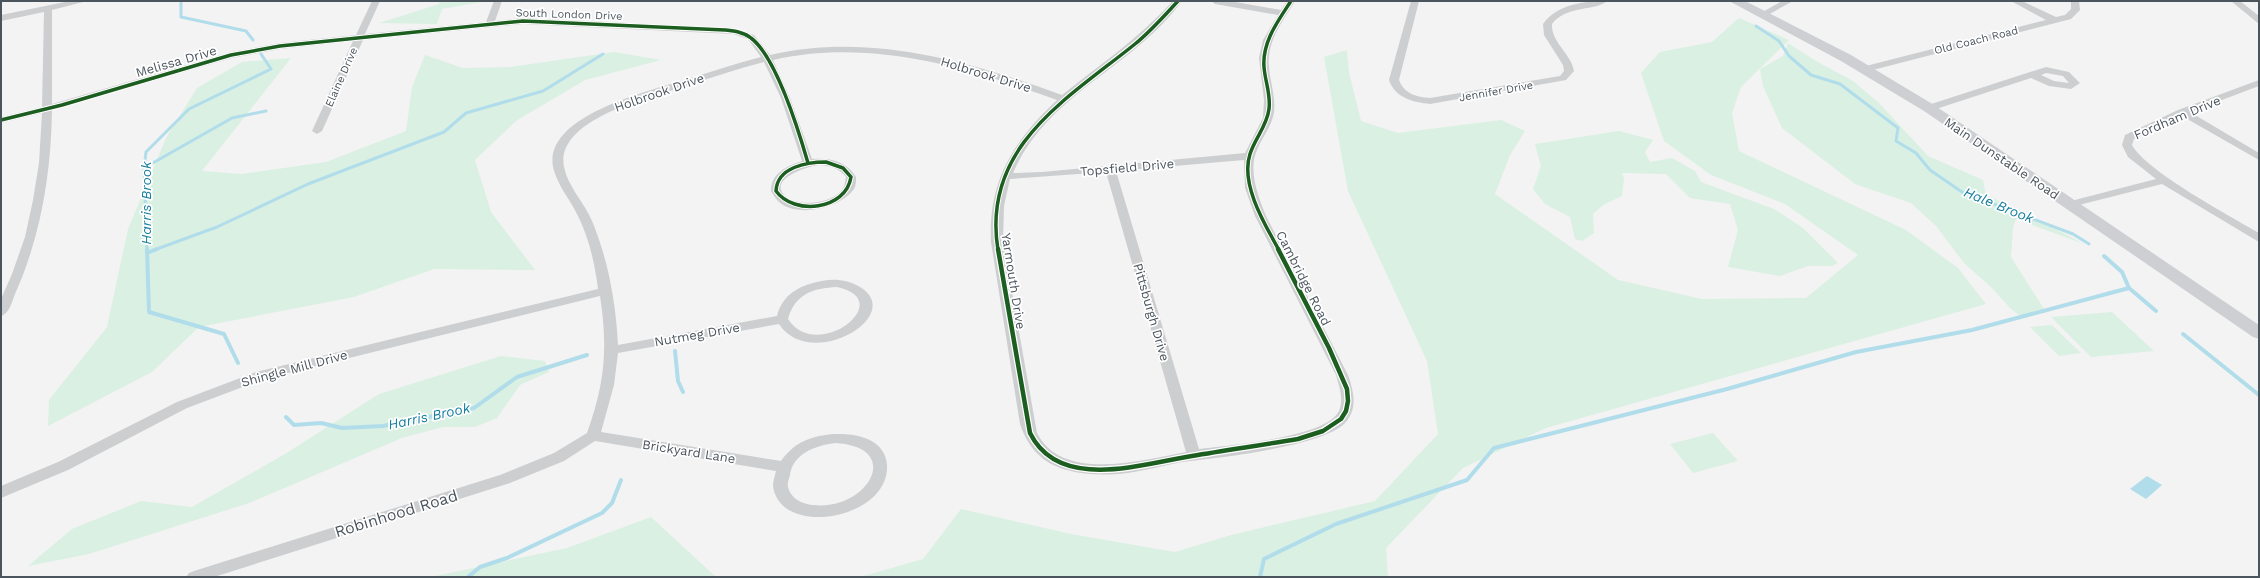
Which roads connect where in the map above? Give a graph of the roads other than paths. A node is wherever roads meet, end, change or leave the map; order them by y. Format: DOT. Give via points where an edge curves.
graph roads {
  1 [pos="83,1"];
  2 [pos="376,1"];
  3 [pos="498,1"];
  4 [pos="1178,1"];
  5 [pos="1215,1"];
  6 [pos="1291,1"];
  7 [pos="1415,1"];
  8 [pos="1602,1"];
  9 [pos="1735,1"];
  10 [pos="1789,1"];
  11 [pos="2015,1"];
  12 [pos="2075,1"];
  13 [pos="2235,1"];
  14 [pos="48,8"];
  15 [pos="1283,13"];
  16 [pos="1763,14"];
  17 [pos="1,18"];
  18 [pos="2054,20"];
  19 [pos="2259,21"];
  20 [pos="490,23"];
  21 [pos="360,37"];
  22 [pos="766,58"];
  23 [pos="1865,69"];
  24 [pos="2033,74"];
  25 [pos="2258,85"];
  26 [pos="1062,98"];
  27 [pos="1929,108"];
  28 [pos="48,109"];
  29 [pos="2182,112"];
  30 [pos="1,120"];
  31 [pos="317,131"];
  32 [pos="1249,156"];
  33 [pos="2259,157"];
  34 [pos="808,163"];
  35 [pos="1110,169"];
  36 [pos="1006,176"];
  37 [pos="2164,180"];
  38 [pos="2071,204"];
  39 [pos="2259,238"];
  40 [pos="605,292"];
  41 [pos="1,312"];
  42 [pos="782,319"];
  43 [pos="2259,333"];
  44 [pos="612,350"];
  45 [pos="593,436"];
  46 [pos="1194,456"];
  47 [pos="784,467"];
  48 [pos="1,492"];
  49 [pos="194,577"];
  1 -- 14 [label="street"];
  2 -- 21 [label="street, Elaine Drive"];
  3 -- 20 [label="street"];
  4 -- 26 [label="street, Yarmouth Drive" via="1145,34"];
  5 -- 15 [label="street"];
  6 -- 15 [label="street, Cambridge Road"];
  7 -- 8 [label="street, Jennifer Drive" via="1394,80 1398,90 1413,98 1430,101 1563,78 1569,71 1568,65 1547,31 1548,22 1557,14"];
  9 -- 16 [label="main road, Main Dunstable Road"];
  10 -- 16 [label="street"];
  11 -- 18 [label="street"];
  12 -- 18 [label="street, Old Coach Road" via="2076,10 2073,14"];
  13 -- 19 [label="street"];
  14 -- 17 [label="street"];
  14 -- 28 [label="street"];
  15 -- 32 [label="street, Cambridge Road" via="1265,49 1269,113 1265,128"];
  16 -- 23 [label="main road, Main Dunstable Road"];
  18 -- 23 [label="street, Old Coach Road"];
  20 -- 21 [label="street, South London Drive"];
  20 -- 22 [label="street, South London Drive" via="544,21 725,30 750,37"];
  21 -- 28 [label="street, Melissa Drive" via="250,51"];
  21 -- 31 [label="street, Elaine Drive"];
  22 -- 26 [label="street, Holbrook Drive" via="829,49 912,54 993,74"];
  22 -- 34 [label="street, South London Drive" via="798,130"];
  22 -- 40 [label="street, Holbrook Drive" via="613,107 581,126 564,143 558,158 559,168 591,234 602,271"];
  23 -- 27 [label="main road, Main Dunstable Road"];
  24 -- 27 [label="street"];
  25 -- 29 [label="street, Fordham Drive"];
  26 -- 36 [label="street, Yarmouth Drive" via="1032,129 1013,159"];
  27 -- 38 [label="main road, Main Dunstable Road"];
  28 -- 30 [label="street, Melissa Drive"];
  28 -- 41 [label="street" via="45,168 38,208 24,259"];
  29 -- 33 [label="street"];
  29 -- 37 [label="street, Fordham Drive" via="2138,131 2127,141 2132,155"];
  32 -- 35 [label="street, Topsfield Drive"];
  32 -- 46 [label="street, Cambridge Road" via="1248,176 1253,199 1342,375 1348,388 1349,399 1342,420 1318,434"];
  34 -- 34 [label="street" via="827,163 843,167 851,176 849,188 838,198 820,205 801,206 782,200 776,191 778,181 792,169"];
  35 -- 36 [label="street, Topsfield Drive"];
  35 -- 46 [label="street, Pittsburgh Drive"];
  36 -- 46 [label="street, Yarmouth Drive" via="997,206 997,242 1030,438 1048,457 1076,468 1111,468"];
  37 -- 38 [label="street"];
  37 -- 39 [label="street"];
  38 -- 43 [label="main road, Main Dunstable Road"];
  40 -- 44 [label="street, Holbrook Drive"];
  40 -- 48 [label="street, Shingle Mill Drive" via="255,377 182,405 64,466"];
  42 -- 42 [label="street" via="783,309 789,300 816,285 836,283 849,286 862,294 866,302 865,311 856,324 826,338 799,336 786,327"];
  42 -- 44 [label="street, Nutmeg Drive"];
  44 -- 45 [label="street, Holbrook Drive" via="606,387"];
  45 -- 47 [label="street, Brickyard Lane"];
  45 -- 49 [label="street, Robinhood Road" via="559,458 505,479"];
  47 -- 47 [label="street" via="780,484 788,500 805,511 820,513 845,508 866,496 878,479 880,466 876,454 867,445 854,439 839,437 806,446 793,455"];
}
